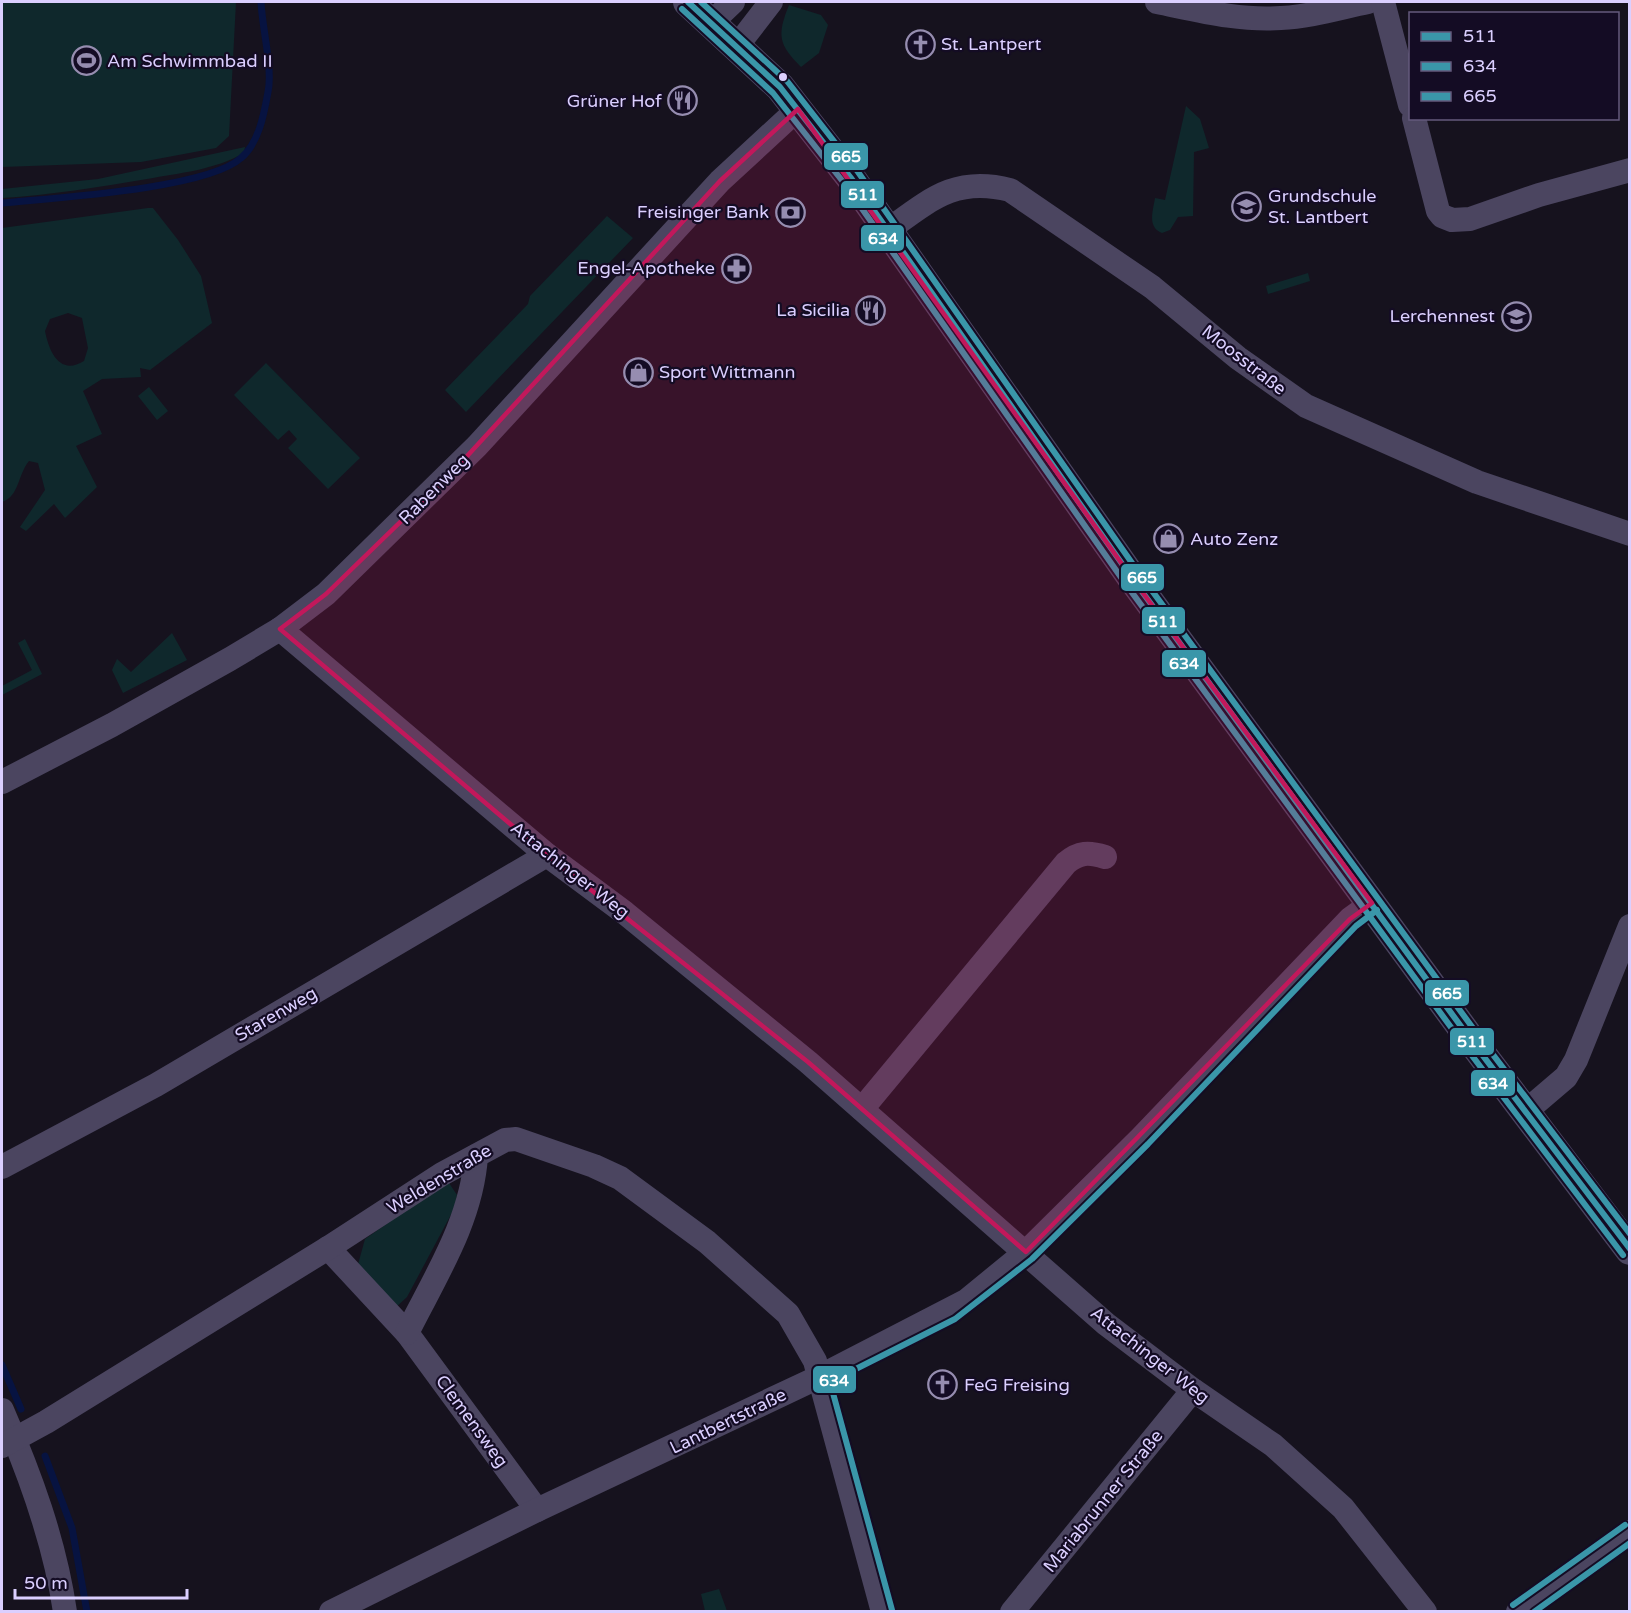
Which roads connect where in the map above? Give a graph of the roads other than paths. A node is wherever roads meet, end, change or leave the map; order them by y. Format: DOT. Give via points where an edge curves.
graph roads {
  1 [pos="688,2"];
  2 [pos="771,2"];
  3 [pos="1157,2"];
  4 [pos="1368,2"];
  5 [pos="1383,2"];
  6 [pos="722,11"];
  7 [pos="737,46"];
  8 [pos="1409,101"];
  9 [pos="798,109"];
  10 [pos="1415,120"];
  11 [pos="1629,170"];
  12 [pos="888,230"];
  13 [pos="1629,534"];
  14 [pos="280,628"];
  15 [pos="2,782"];
  16 [pos="547,855"];
  17 [pos="1105,856"];
  18 [pos="1372,903"];
  19 [pos="1629,926"];
  20 [pos="862,1109"];
  21 [pos="1525,1112"];
  22 [pos="476,1156"];
  23 [pos="2,1167"];
  24 [pos="328,1248"];
  25 [pos="1629,1250"];
  26 [pos="1026,1252"];
  27 [pos="407,1333"];
  28 [pos="819,1377"];
  29 [pos="1193,1390"];
  30 [pos="2,1410"];
  31 [pos="8,1443"];
  32 [pos="537,1510"];
  33 [pos="1629,1532"];
  34 [pos="65,1611"];
  35 [pos="331,1611"];
  36 [pos="883,1611"];
  37 [pos="1012,1611"];
  38 [pos="1425,1611"];
  39 [pos="1518,1611"];
  1 -- 6 [label="street"];
  2 -- 7 [label="street"];
  3 -- 4 [label="street" via="1263,19 1301,16"];
  5 -- 8 [label="street"];
  6 -- 7 [label="street"];
  7 -- 9 [label="street"];
  9 -- 12 [label="street"];
  9 -- 14 [label="street, Rabenweg" via="716,185 458,466 326,594"];
  10 -- 11 [label="street" via="1438,211 1452,220 1470,219"];
  12 -- 13 [label="street, Moosstraße" via="949,189 990,185 1010,190 1152,287 1238,358 1305,406 1477,482"];
  12 -- 18 [label="street" via="1132,578"];
  14 -- 15 [label="street, Rabenweg" via="124,718"];
  14 -- 16 [label="street, Attachinger Weg"];
  16 -- 20 [label="street, Attachinger Weg" via="711,982"];
  16 -- 23 [label="street, Starenweg" via="156,1085"];
  17 -- 20 [label="street" via="1077,854 1066,863"];
  18 -- 21 [label="street"];
  18 -- 26 [label="street, Lantbertstraße" via="1350,919"];
  19 -- 21 [label="street" via="1576,1060 1566,1077"];
  20 -- 26 [label="street, Attachinger Weg" via="958,1197"];
  21 -- 25 [label="street"];
  22 -- 24 [label="street, Weldenstraße"];
  22 -- 27 [label="street" via="475,1181 467,1209"];
  22 -- 28 [label="street, Weldenstraße" via="505,1140 516,1139 620,1178 707,1242 789,1314 815,1361"];
  24 -- 27 [label="street, Clemensweg"];
  24 -- 31 [label="street, Weldenstraße"];
  26 -- 28 [label="street, Lantbertstraße" via="950,1311"];
  26 -- 29 [label="street, Attachinger Weg" via="1106,1324"];
  27 -- 32 [label="street, Clemensweg"];
  28 -- 32 [label="street, Lantbertstraße"];
  28 -- 36 [label="street, Weldenstraße"];
  29 -- 37 [label="street, Mariabrunner Straße"];
  29 -- 38 [label="street, Attachinger Weg" via="1273,1445 1343,1509"];
  30 -- 31 [label="street"];
  31 -- 34 [label="street" via="52,1546"];
  32 -- 35 [label="street, Lantbertstraße"];
  33 -- 39 [label="street"];
}
